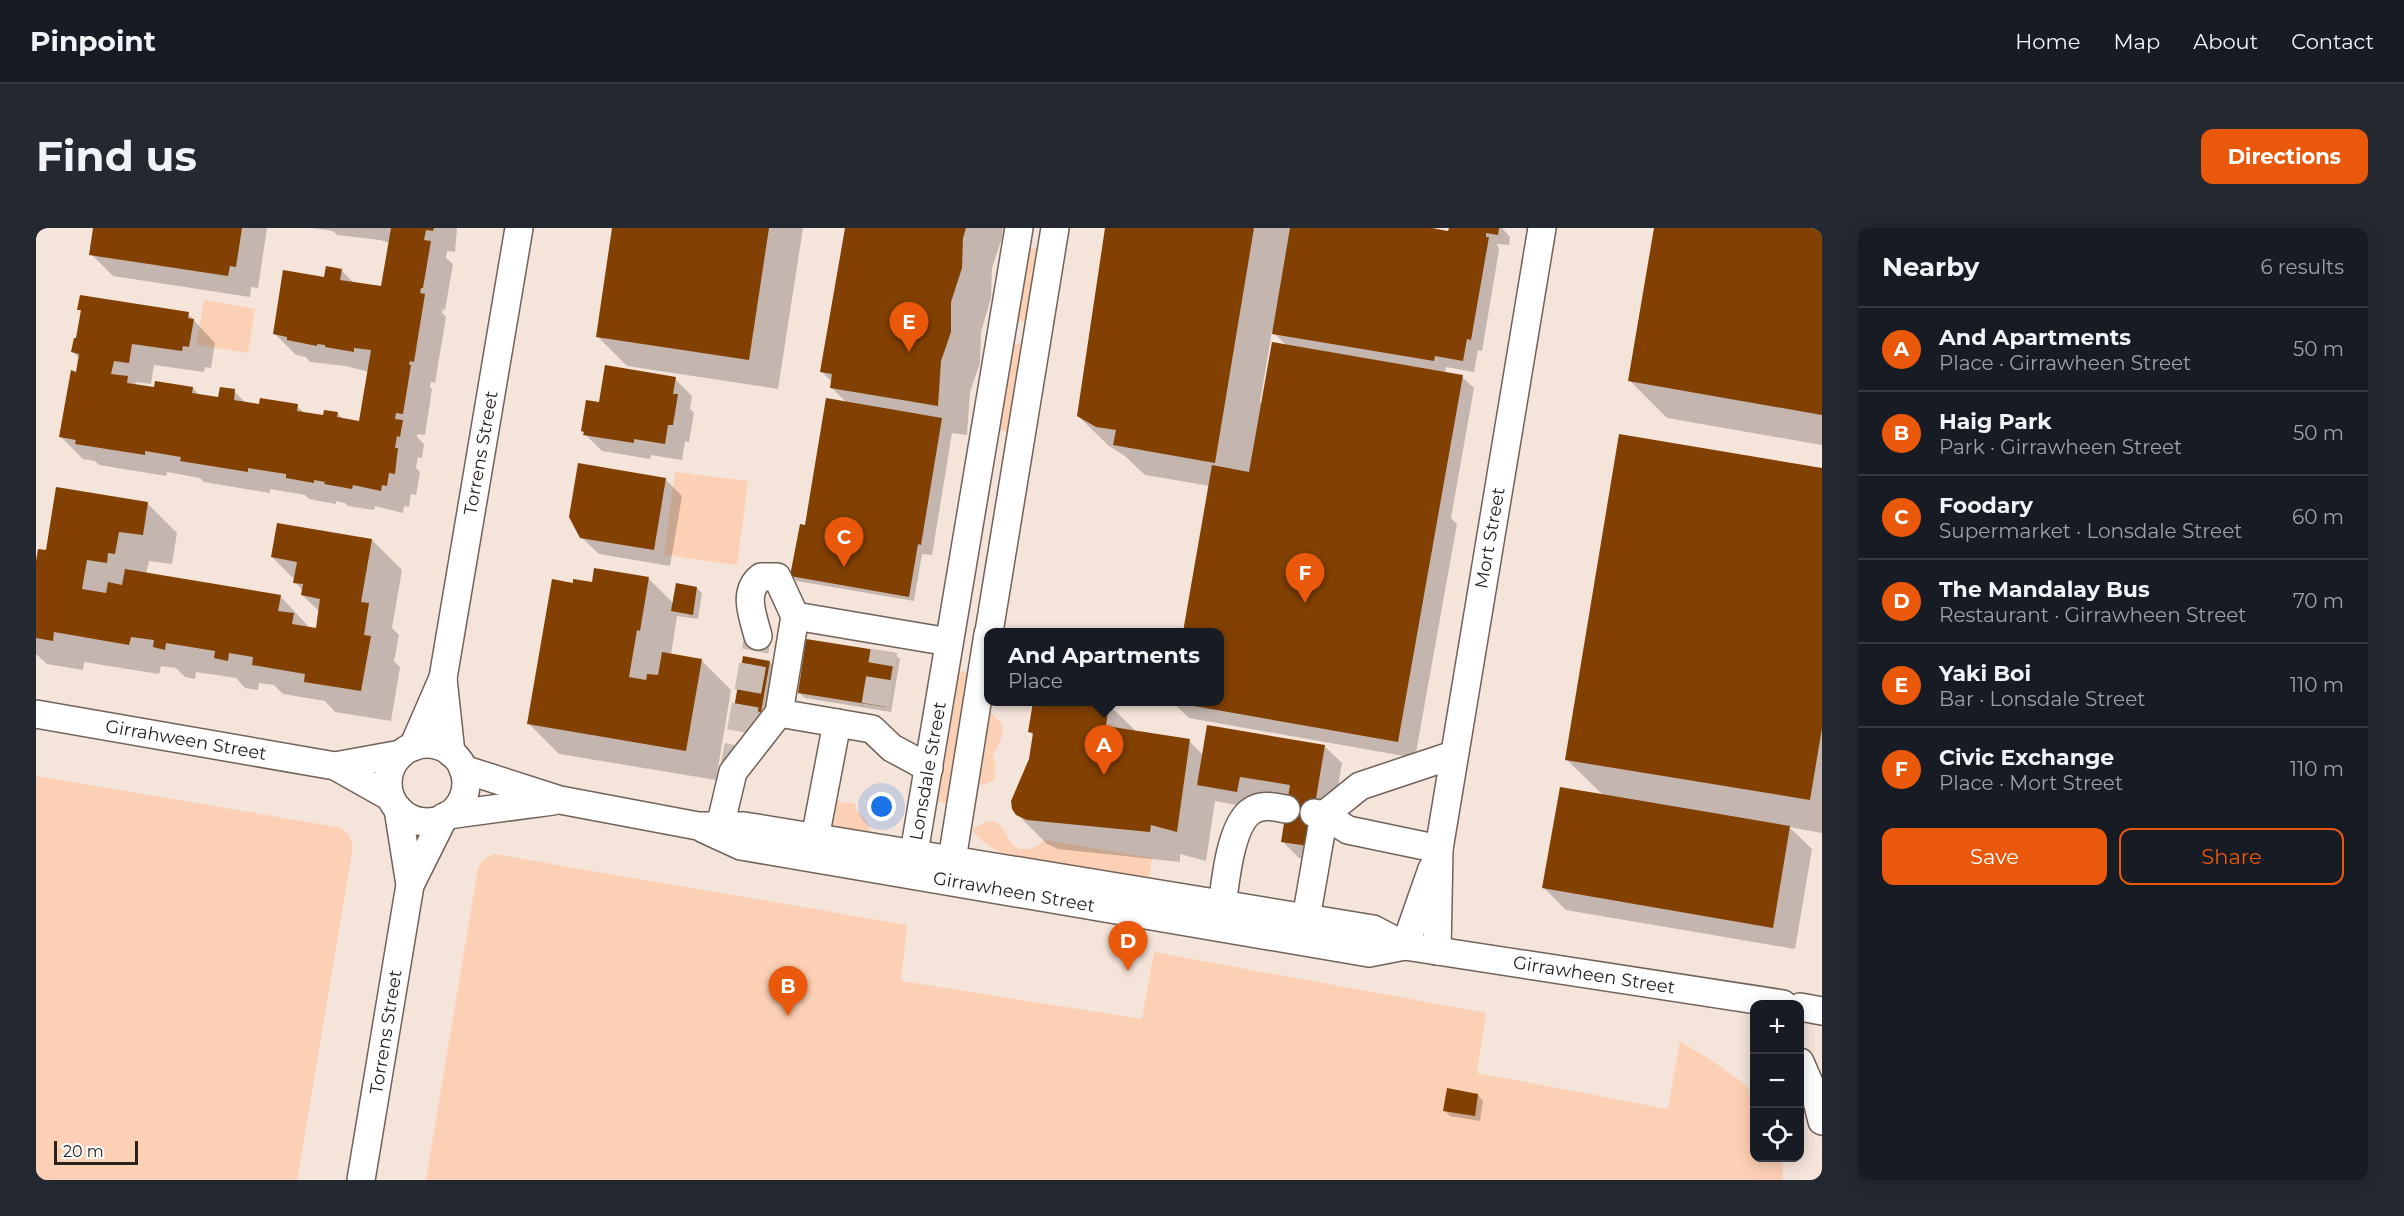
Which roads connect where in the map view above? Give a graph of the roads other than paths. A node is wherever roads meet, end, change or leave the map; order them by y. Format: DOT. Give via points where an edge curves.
graph roads {
  1 [pos="519,228"];
  2 [pos="1019,228"];
  3 [pos="1055,228"];
  4 [pos="1542,228"];
  5 [pos="989,406"];
  6 [pos="1025,412"];
  7 [pos="795,616"];
  8 [pos="990,628"];
  9 [pos="758,636"];
  10 [pos="949,642"];
  11 [pos="984,665"];
  12 [pos="443,678"];
  13 [pos="36,714"];
  14 [pos="779,714"];
  15 [pos="837,723"];
  16 [pos="407,750"];
  17 [pos="1453,755"];
  18 [pos="457,761"];
  19 [pos="335,766"];
  20 [pos="929,768"];
  21 [pos="560,800"];
  22 [pos="394,803"];
  23 [pos="1286,809"];
  24 [pos="1319,814"];
  25 [pos="446,816"];
  26 [pos="712,829"];
  27 [pos="814,848"];
  28 [pos="1439,849"];
  29 [pos="914,854"];
  30 [pos="952,860"];
  31 [pos="929,878"];
  32 [pos="410,885"];
  33 [pos="1221,916"];
  34 [pos="1304,929"];
  35 [pos="1405,946"];
  36 [pos="1437,951"];
  37 [pos="1731,996"];
  38 [pos="1754,1000"];
  39 [pos="1804,1008"];
  40 [pos="1750,1011"];
  41 [pos="1822,1011"];
  42 [pos="1804,1071"];
  43 [pos="1822,1121"];
  44 [pos="361,1180"];
  1 -- 12 [label="street, Torrens Street"];
  2 -- 5 [label="street, Lonsdale Street"];
  3 -- 6 [label="street, Lonsdale Street"];
  4 -- 17 [label="street, Mort Street"];
  5 -- 6 [label="street"];
  5 -- 10 [label="street, Lonsdale Street"];
  6 -- 8 [label="street, Lonsdale Street"];
  7 -- 9 [label="street" via="777,577 761,577 754,582 750,594"];
  7 -- 10 [label="street" via="886,641"];
  7 -- 14 [label="street"];
  10 -- 20 [label="street, Lonsdale Street"];
  11 -- 30 [label="street, Lonsdale Street"];
  12 -- 16 [label="street, Torrens Street"];
  12 -- 18 [label="street, Torrens Street"];
  13 -- 19 [label="street, Girrahween Street"];
  14 -- 15 [label="street"];
  14 -- 26 [label="street" via="733,772"];
  15 -- 20 [label="street" via="873,717 892,748"];
  15 -- 27 [label="street"];
  16 -- 18 [label="street" via="433,745"];
  16 -- 19 [label="street, Girrahween Street"];
  16 -- 22 [label="street" via="393,764 388,777"];
  17 -- 24 [label="street" via="1360,786"];
  17 -- 28 [label="street, Mort Street"];
  18 -- 21 [label="street, Girrawheen Street"];
  18 -- 25 [label="street" via="465,782 463,796"];
  19 -- 22 [label="street, Girrahween Street"];
  20 -- 29 [label="street, Lonsdale Street"];
  21 -- 25 [label="street, Girrawheen Street"];
  21 -- 26 [label="street, Girrawheen Street"];
  22 -- 25 [label="street" via="408,817 420,821"];
  22 -- 32 [label="street, Torrens Street"];
  23 -- 33 [label="street" via="1265,805 1250,812 1239,826"];
  24 -- 28 [label="street" via="1348,830"];
  24 -- 34 [label="street"];
  25 -- 32 [label="street, Torrens Street"];
  26 -- 27 [label="street, Girrawheen Street" via="744,826"];
  27 -- 29 [label="street, Girrawheen Street"];
  27 -- 31 [label="street, Girrawheen Street"];
  28 -- 35 [label="street, Mort Street"];
  28 -- 36 [label="street, Mort Street"];
  29 -- 30 [label="street, Girrawheen Street"];
  29 -- 31 [label="street, Lonsdale Street"];
  30 -- 31 [label="street"];
  30 -- 33 [label="street, Girrawheen Street"];
  31 -- 33 [label="street, Girrawheen Street"];
  32 -- 44 [label="street, Torrens Street"];
  33 -- 34 [label="street, Girrawheen Street"];
  34 -- 35 [label="street, Girrawheen Street" via="1373,929"];
  35 -- 36 [label="street, Girrawheen Street"];
  36 -- 37 [label="street, Girrawheen Street"];
  37 -- 38 [label="street, Girrawheen Street"];
  37 -- 40 [label="street"];
  39 -- 41 [label="street"];
  42 -- 43 [label="street"];
}
